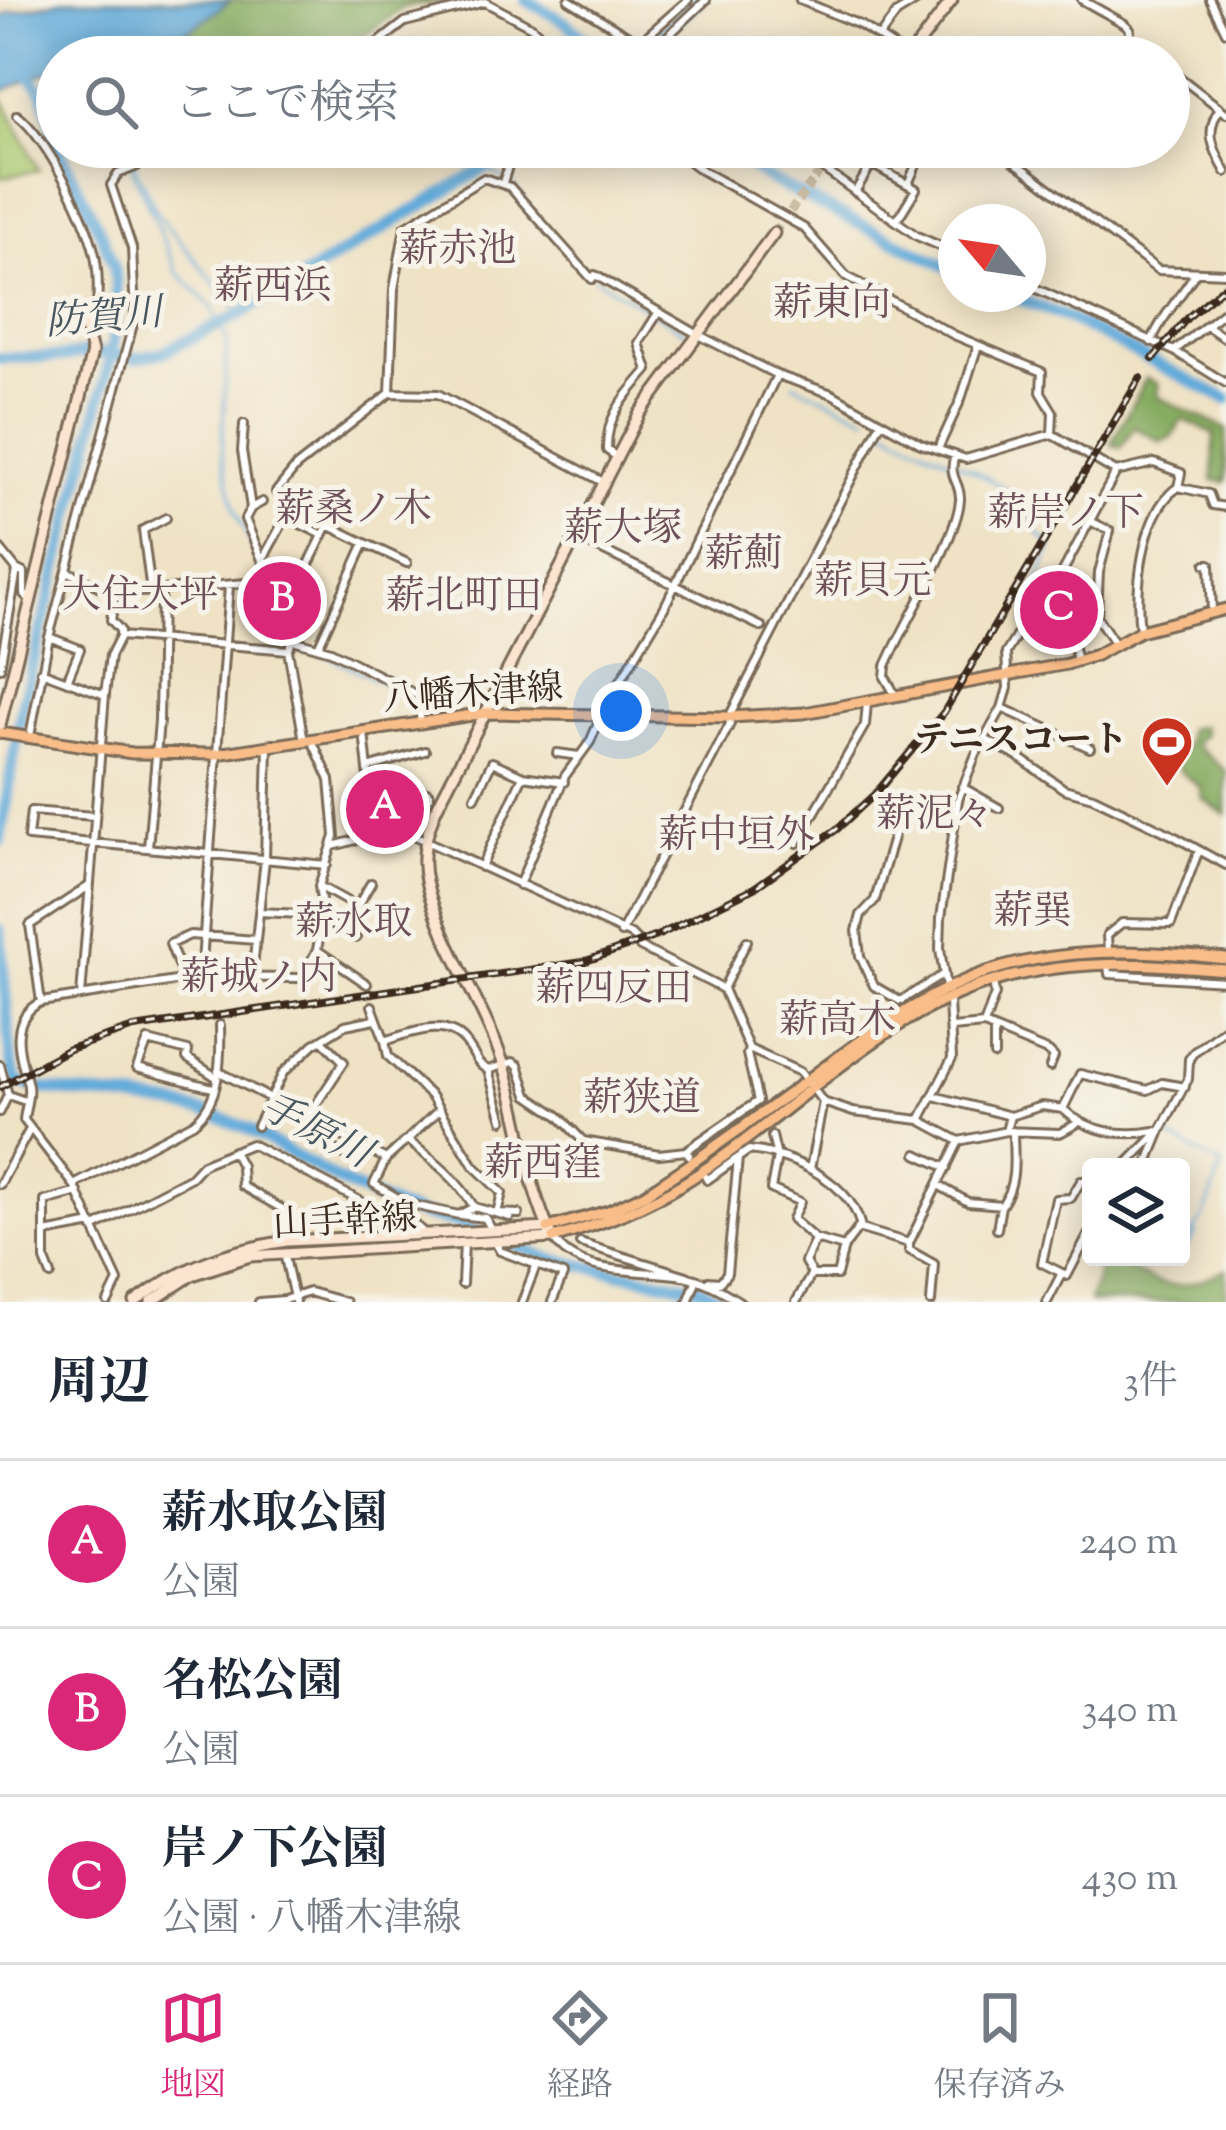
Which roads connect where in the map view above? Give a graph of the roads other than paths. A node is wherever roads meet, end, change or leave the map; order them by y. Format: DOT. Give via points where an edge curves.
graph roads {
  1 [pos="568,0"];
  2 [pos="688,0"];
  3 [pos="706,0"];
  4 [pos="800,0"];
  5 [pos="918,0"];
  6 [pos="952,0"];
  7 [pos="1082,0"];
  8 [pos="1210,0"];
  9 [pos="486,1"];
  10 [pos="1226,32"];
  11 [pos="387,36"];
  12 [pos="541,36"];
  13 [pos="630,36"];
  14 [pos="647,36"];
  15 [pos="668,36"];
  16 [pos="877,36"];
  17 [pos="880,36"];
  18 [pos="922,36"];
  19 [pos="1130,36"];
  20 [pos="1190,84"];
  21 [pos="1223,110"];
  22 [pos="17,115"];
  23 [pos="36,134"];
  24 [pos="54,168"];
  25 [pos="131,168"];
  26 [pos="508,168"];
  27 [pos="701,168"];
  28 [pos="825,168"];
  29 [pos="871,168"];
  30 [pos="879,168"];
  31 [pos="915,168"];
  32 [pos="1022,168"];
  33 [pos="1226,172"];
  34 [pos="462,176"];
  35 [pos="503,183"];
  36 [pos="908,184"];
  37 [pos="468,186"];
  38 [pos="855,192"];
  39 [pos="896,221"];
  40 [pos="774,233"];
  41 [pos="938,245"];
  42 [pos="1196,272"];
  43 [pos="1226,273"];
  44 [pos="1046,293"];
  45 [pos="1226,310"];
  46 [pos="82,315"];
  47 [pos="657,316"];
  48 [pos="96,318"];
  49 [pos="1208,326"];
  50 [pos="698,334"];
  51 [pos="1226,339"];
  52 [pos="1151,342"];
  53 [pos="978,345"];
  54 [pos="1174,351"];
  55 [pos="776,377"];
  56 [pos="1226,383"];
  57 [pos="389,393"];
  58 [pos="244,424"];
  59 [pos="880,424"];
  60 [pos="1052,434"];
  61 [pos="938,449"];
  62 [pos="616,457"];
  63 [pos="954,457"];
  64 [pos="1116,472"];
  65 [pos="603,482"];
  66 [pos="1178,487"];
  67 [pos="276,492"];
  68 [pos="262,502"];
  69 [pos="1226,507"];
  70 [pos="250,508"];
  71 [pos="166,518"];
  72 [pos="1088,520"];
  73 [pos="322,536"];
  74 [pos="575,536"];
  75 [pos="365,544"];
  76 [pos="0,549"];
  77 [pos="263,559"];
  78 [pos="407,563"];
  79 [pos="1206,564"];
  80 [pos="17,570"];
  81 [pos="67,571"];
  82 [pos="1063,573"];
  83 [pos="258,582"];
  84 [pos="229,586"];
  85 [pos="675,586"];
  86 [pos="161,591"];
  87 [pos="151,592"];
  88 [pos="1098,593"];
  89 [pos="115,594"];
  90 [pos="31,601"];
  91 [pos="1226,608"];
  92 [pos="1211,612"];
  93 [pos="1046,622"];
  94 [pos="280,623"];
  95 [pos="762,627"];
  96 [pos="1140,631"];
  97 [pos="120,636"];
  98 [pos="49,637"];
  99 [pos="161,640"];
  100 [pos="1115,644"];
  101 [pos="291,645"];
  102 [pos="225,647"];
  103 [pos="318,647"];
  104 [pos="1077,661"];
  105 [pos="0,668"];
  106 [pos="41,671"];
  107 [pos="1008,677"];
  108 [pos="68,681"];
  109 [pos="105,695"];
  110 [pos="896,696"];
  111 [pos="867,702"];
  112 [pos="1002,708"];
  113 [pos="485,713"];
  114 [pos="602,714"];
  115 [pos="728,717"];
  116 [pos="421,722"];
  117 [pos="364,730"];
  118 [pos="2,731"];
  119 [pos="28,736"];
  120 [pos="984,739"];
  121 [pos="308,740"];
  122 [pos="268,747"];
  123 [pos="1090,748"];
  124 [pos="101,749"];
  125 [pos="424,751"];
  126 [pos="562,752"];
  127 [pos="217,754"];
  128 [pos="156,755"];
  129 [pos="579,756"];
  130 [pos="368,768"];
  131 [pos="523,776"];
  132 [pos="564,782"];
  133 [pos="962,788"];
  134 [pos="475,796"];
  135 [pos="371,798"];
  136 [pos="999,808"];
  137 [pos="94,816"];
  138 [pos="956,818"];
  139 [pos="413,835"];
  140 [pos="375,836"];
  141 [pos="425,840"];
  142 [pos="797,843"];
  143 [pos="93,844"];
  144 [pos="333,846"];
  145 [pos="148,848"];
  146 [pos="1199,850"];
  147 [pos="210,853"];
  148 [pos="265,859"];
  149 [pos="1226,865"];
  150 [pos="327,866"];
  151 [pos="481,867"];
  152 [pos="370,883"];
  153 [pos="519,885"];
  154 [pos="88,886"];
  155 [pos="320,886"];
  156 [pos="259,912"];
  157 [pos="323,915"];
  158 [pos="322,925"];
  159 [pos="621,933"];
  160 [pos="204,935"];
  161 [pos="356,938"];
  162 [pos="256,940"];
  163 [pos="746,941"];
  164 [pos="316,950"];
  165 [pos="1108,957"];
  166 [pos="1226,959"];
  167 [pos="1226,970"];
  168 [pos="944,974"];
  169 [pos="201,976"];
  170 [pos="252,976"];
  171 [pos="184,980"];
  172 [pos="993,981"];
  173 [pos="1226,981"];
  174 [pos="367,984"];
  175 [pos="723,989"];
  176 [pos="947,994"];
  177 [pos="81,996"];
  178 [pos="41,1003"];
  179 [pos="372,1006"];
  180 [pos="375,1019"];
  181 [pos="220,1025"];
  182 [pos="984,1025"];
  183 [pos="952,1028"];
  184 [pos="994,1030"];
  185 [pos="1224,1031"];
  186 [pos="479,1035"];
  187 [pos="322,1041"];
  188 [pos="385,1041"];
  189 [pos="468,1045"];
  190 [pos="749,1049"];
  191 [pos="994,1055"];
  192 [pos="0,1064"];
  193 [pos="504,1064"];
  194 [pos="1050,1067"];
  195 [pos="488,1070"];
  196 [pos="217,1074"];
  197 [pos="810,1084"];
  198 [pos="1185,1087"];
  199 [pos="214,1088"];
  200 [pos="934,1096"];
  201 [pos="18,1097"];
  202 [pos="270,1099"];
  203 [pos="824,1102"];
  204 [pos="1064,1109"];
  205 [pos="439,1110"];
  206 [pos="0,1112"];
  207 [pos="1010,1116"];
  208 [pos="307,1118"];
  209 [pos="503,1120"];
  210 [pos="920,1120"];
  211 [pos="1078,1123"];
  212 [pos="257,1126"];
  213 [pos="1160,1129"];
  214 [pos="29,1131"];
  215 [pos="1009,1131"];
  216 [pos="337,1133"];
  217 [pos="772,1136"];
  218 [pos="315,1139"];
  219 [pos="407,1140"];
  220 [pos="959,1141"];
  221 [pos="329,1147"];
  222 [pos="232,1151"];
  223 [pos="344,1154"];
  224 [pos="917,1154"];
  225 [pos="777,1157"];
  226 [pos="738,1158"];
  227 [pos="1133,1158"];
  228 [pos="1149,1158"];
  229 [pos="386,1159"];
  230 [pos="947,1168"];
  231 [pos="810,1169"];
  232 [pos="705,1176"];
  233 [pos="1082,1181"];
  234 [pos="0,1184"];
  235 [pos="938,1185"];
  236 [pos="76,1189"];
  237 [pos="1001,1205"];
  238 [pos="474,1207"];
  239 [pos="497,1213"];
  240 [pos="459,1215"];
  241 [pos="514,1216"];
  242 [pos="94,1226"];
  243 [pos="860,1226"];
  244 [pos="998,1229"];
  245 [pos="45,1233"];
  246 [pos="551,1233"];
  247 [pos="427,1235"];
  248 [pos="465,1238"];
  249 [pos="491,1239"];
  250 [pos="815,1239"];
  251 [pos="580,1243"];
  252 [pos="909,1243"];
  253 [pos="844,1246"];
  254 [pos="281,1247"];
  255 [pos="1082,1254"];
  256 [pos="536,1265"];
  257 [pos="812,1274"];
  258 [pos="1062,1274"];
  259 [pos="51,1275"];
  260 [pos="694,1280"];
  261 [pos="462,1284"];
  262 [pos="293,1299"];
  263 [pos="689,1299"];
  264 [pos="108,1302"];
  265 [pos="135,1302"];
  266 [pos="151,1302"];
  267 [pos="259,1302"];
  268 [pos="345,1302"];
  269 [pos="522,1302"];
  270 [pos="552,1302"];
  271 [pos="740,1302"];
  272 [pos="796,1302"];
  273 [pos="931,1302"];
  274 [pos="1047,1302"];
  1 -- 13 [label="street"];
  2 -- 14 [label="street"];
  3 -- 15 [label="street"];
  4 -- 16 [label="street"];
  5 -- 17 [label="street"];
  6 -- 18 [label="street"];
  7 -- 19 [label="street" via="1125,24"];
  8 -- 10 [label="street"];
  9 -- 11 [label="street" via="405,22"];
  9 -- 12 [label="street"];
  20 -- 21 [label="street"];
  21 -- 33 [label="street" via="1210,122"];
  22 -- 23 [label="street"];
  24 -- 48 [label="street" via="91,241"];
  25 -- 81 [label="street" via="111,185 131,248 135,316"];
  26 -- 35 [label="street"];
  27 -- 53 [label="street" via="804,228 846,276"];
  28 -- 38 [label="street"];
  29 -- 38 [label="street"];
  30 -- 36 [label="street"];
  31 -- 36 [label="street"];
  32 -- 42 [label="street" via="1158,270"];
  34 -- 37 [label="street"];
  35 -- 37 [label="street" via="484,178"];
  35 -- 47 [label="street" via="582,272"];
  36 -- 39 [label="street" via="916,189"];
  37 -- 57 [label="street" via="405,227"];
  38 -- 39 [label="street"];
  39 -- 41 [label="street"];
  40 -- 50 [label="street"];
  42 -- 43 [label="street"];
  42 -- 52 [label="street"];
  44 -- 52 [label="street"];
  45 -- 49 [label="street"];
  46 -- 90 [label="street" via="92,352"];
  47 -- 50 [label="street"];
  47 -- 62 [label="street" via="639,343 648,370 622,398 608,430 607,450"];
  49 -- 51 [label="street"];
  49 -- 54 [label="street"];
  50 -- 55 [label="street"];
  50 -- 62 [label="street"];
  52 -- 54 [label="street"];
  53 -- 60 [label="street" via="1042,372"];
  53 -- 61 [label="street"];
  54 -- 56 [label="street"];
  55 -- 59 [label="street" via="832,394"];
  55 -- 85 [label="street"];
  57 -- 65 [label="street" via="438,394"];
  57 -- 67 [label="street"];
  58 -- 70 [label="street"];
  59 -- 61 [label="street"];
  59 -- 115 [label="street"];
  60 -- 63 [label="street"];
  60 -- 64 [label="street"];
  61 -- 63 [label="street"];
  62 -- 65 [label="street"];
  63 -- 110 [label="street" via="950,472 960,500 886,666"];
  64 -- 66 [label="street" via="1154,463 1180,473"];
  64 -- 72 [label="street"];
  65 -- 74 [label="street"];
  66 -- 69 [label="street"];
  66 -- 96 [label="street" via="1150,530"];
  68 -- 70 [label="street"];
  70 -- 77 [label="street" via="245,519"];
  71 -- 87 [label="street" via="143,530"];
  72 -- 82 [label="street"];
  72 -- 88 [label="street" via="1110,530"];
  73 -- 75 [label="street" via="328,525"];
  73 -- 77 [label="street" via="286,517"];
  73 -- 94 [label="street"];
  74 -- 85 [label="street"];
  74 -- 113 [label="street"];
  75 -- 78 [label="street"];
  75 -- 103 [label="street"];
  76 -- 80 [label="street"];
  77 -- 94 [label="street"];
  79 -- 92 [label="street"];
  80 -- 90 [label="street"];
  80 -- 105 [label="street"];
  81 -- 89 [label="street"];
  81 -- 98 [label="street"];
  82 -- 88 [label="street"];
  82 -- 93 [label="street"];
  83 -- 84 [label="street"];
  84 -- 86 [label="street"];
  84 -- 102 [label="street"];
  85 -- 95 [label="street"];
  85 -- 114 [label="street"];
  86 -- 87 [label="street"];
  86 -- 99 [label="street"];
  87 -- 89 [label="street"];
  88 -- 100 [label="street" via="1097,617"];
  89 -- 97 [label="street" via="111,620"];
  90 -- 118 [label="street"];
  91 -- 92 [label="main road, 八幡木津線"];
  92 -- 96 [label="main road, 八幡木津線"];
  93 -- 104 [label="street" via="1073,639"];
  93 -- 107 [label="street" via="1031,612 1006,653"];
  94 -- 101 [label="street"];
  96 -- 100 [label="main road, 八幡木津線"];
  97 -- 99 [label="street"];
  97 -- 109 [label="street"];
  98 -- 106 [label="street"];
  98 -- 108 [label="street" via="80,649"];
  99 -- 102 [label="street"];
  99 -- 128 [label="street"];
  100 -- 104 [label="main road, 八幡木津線"];
  101 -- 102 [label="street"];
  101 -- 103 [label="street"];
  101 -- 121 [label="street"];
  102 -- 127 [label="street"];
  103 -- 116 [label="street" via="417,695"];
  104 -- 107 [label="main road, 八幡木津線"];
  106 -- 108 [label="street"];
  106 -- 119 [label="street"];
  107 -- 110 [label="main road, 八幡木津線"];
  107 -- 112 [label="street"];
  108 -- 109 [label="street"];
  109 -- 124 [label="street"];
  110 -- 111 [label="main road, 八幡木津線"];
  111 -- 115 [label="main road, 八幡木津線"];
  111 -- 142 [label="street" via="865,725"];
  112 -- 120 [label="street"];
  112 -- 123 [label="street"];
  113 -- 114 [label="main road, 八幡木津線"];
  113 -- 116 [label="main road, 八幡木津線"];
  113 -- 141 [label="street"];
  114 -- 115 [label="main road, 八幡木津線"];
  114 -- 129 [label="street"];
  115 -- 159 [label="street"];
  116 -- 117 [label="main road, 八幡木津線"];
  117 -- 121 [label="main road, 八幡木津線"];
  117 -- 130 [label="street"];
  118 -- 119 [label="main road, 八幡木津線"];
  119 -- 124 [label="main road, 八幡木津線"];
  120 -- 133 [label="street"];
  120 -- 146 [label="street" via="1064,789"];
  121 -- 122 [label="main road, 八幡木津線"];
  121 -- 144 [label="street" via="330,780"];
  122 -- 127 [label="main road, 八幡木津線"];
  122 -- 148 [label="street"];
  124 -- 128 [label="main road, 八幡木津線"];
  124 -- 137 [label="street"];
  125 -- 130 [label="street"];
  126 -- 129 [label="street"];
  127 -- 128 [label="main road, 八幡木津線"];
  127 -- 147 [label="street"];
  128 -- 145 [label="street"];
  129 -- 132 [label="street"];
  130 -- 135 [label="street"];
  131 -- 132 [label="street"];
  131 -- 134 [label="street" via="492,762"];
  131 -- 151 [label="street"];
  132 -- 153 [label="street"];
  133 -- 136 [label="street"];
  133 -- 138 [label="street"];
  135 -- 139 [label="street" via="427,792"];
  135 -- 140 [label="street"];
  137 -- 143 [label="street"];
  137 -- 143 [label="street" via="31,811 28,837"];
  138 -- 168 [label="street" via="941,918"];
  138 -- 168 [label="street" via="901,810 857,932 874,986 900,1001"];
  139 -- 140 [label="street"];
  139 -- 141 [label="street"];
  140 -- 144 [label="street"];
  141 -- 151 [label="street"];
  141 -- 193 [label="street" via="431,896"];
  143 -- 145 [label="street"];
  143 -- 154 [label="street"];
  144 -- 150 [label="street"];
  145 -- 147 [label="street"];
  146 -- 149 [label="street"];
  146 -- 165 [label="street" via="1171,923 1122,923 1107,935"];
  147 -- 148 [label="street"];
  147 -- 160 [label="street"];
  148 -- 150 [label="street"];
  148 -- 156 [label="street"];
  150 -- 155 [label="street"];
  151 -- 153 [label="street"];
  152 -- 155 [label="street" via="357,907"];
  153 -- 159 [label="street"];
  154 -- 177 [label="street"];
  154 -- 178 [label="street" via="30,925"];
  155 -- 157 [label="street"];
  156 -- 157 [label="street"];
  156 -- 162 [label="street"];
  157 -- 158 [label="street"];
  158 -- 161 [label="street"];
  158 -- 164 [label="street"];
  159 -- 175 [label="street"];
  160 -- 162 [label="street"];
  160 -- 169 [label="street"];
  160 -- 171 [label="street" via="170,944"];
  162 -- 170 [label="street"];
  163 -- 175 [label="street"];
  164 -- 170 [label="street" via="302,978"];
  164 -- 174 [label="street"];
  165 -- 166 [label="main road"];
  165 -- 167 [label="main road"];
  165 -- 172 [label="main road"];
  165 -- 173 [label="street" via="1108,974"];
  165 -- 176 [label="main road" via="1037,960"];
  168 -- 176 [label="street"];
  169 -- 170 [label="street"];
  169 -- 171 [label="street"];
  171 -- 177 [label="street"];
  172 -- 176 [label="main road"];
  172 -- 182 [label="street"];
  175 -- 190 [label="street"];
  176 -- 183 [label="street"];
  176 -- 197 [label="main road" via="876,1029"];
  177 -- 178 [label="street"];
  178 -- 201 [label="street" via="20,1024 28,1082"];
  179 -- 180 [label="street"];
  180 -- 187 [label="street"];
  180 -- 188 [label="street"];
  181 -- 196 [label="street"];
  182 -- 183 [label="street"];
  182 -- 184 [label="street"];
  183 -- 200 [label="street" via="952,1059"];
  184 -- 191 [label="street"];
  184 -- 194 [label="street" via="1049,1052"];
  185 -- 198 [label="street" via="1189,1059"];
  186 -- 189 [label="street"];
  187 -- 202 [label="street" via="283,1073"];
  187 -- 208 [label="street" via="344,1062"];
  188 -- 189 [label="street" via="442,1028"];
  188 -- 205 [label="street" via="388,1056"];
  189 -- 195 [label="street"];
  190 -- 193 [label="street" via="758,1101 687,1153 584,1142 528,1095 518,1065"];
  190 -- 197 [label="street"];
  192 -- 201 [label="street"];
  193 -- 195 [label="street"];
  193 -- 246 [label="street"];
  195 -- 209 [label="street"];
  196 -- 199 [label="street"];
  196 -- 199 [label="street" via="200,1069 188,1052 148,1041 137,1068"];
  196 -- 202 [label="street"];
  197 -- 203 [label="street"];
  197 -- 246 [label="main road" via="645,1194"];
  198 -- 204 [label="street" via="1148,1090 1080,1074"];
  198 -- 213 [label="street"];
  199 -- 236 [label="street" via="199,1120"];
  200 -- 207 [label="street"];
  200 -- 210 [label="street"];
  201 -- 206 [label="street"];
  201 -- 214 [label="street"];
  202 -- 208 [label="street"];
  202 -- 212 [label="street"];
  203 -- 210 [label="street"];
  203 -- 231 [label="street"];
  204 -- 207 [label="street"];
  204 -- 211 [label="street"];
  205 -- 219 [label="street"];
  205 -- 239 [label="street" via="502,1193"];
  207 -- 215 [label="street"];
  208 -- 216 [label="street"];
  210 -- 220 [label="street"];
  211 -- 213 [label="street"];
  211 -- 215 [label="street" via="1060,1132"];
  213 -- 227 [label="street"];
  213 -- 228 [label="street"];
  214 -- 234 [label="street"];
  214 -- 236 [label="street"];
  215 -- 220 [label="street"];
  215 -- 237 [label="street" via="1017,1158"];
  216 -- 221 [label="street"];
  216 -- 229 [label="street"];
  217 -- 225 [label="street"];
  218 -- 221 [label="street"];
  219 -- 229 [label="street"];
  219 -- 238 [label="street" via="458,1182"];
  220 -- 230 [label="street"];
  221 -- 223 [label="street"];
  222 -- 242 [label="street"];
  222 -- 247 [label="street" via="250,1144"];
  222 -- 254 [label="street" via="242,1186 286,1211"];
  224 -- 230 [label="street"];
  225 -- 226 [label="street" via="749,1150"];
  225 -- 231 [label="street"];
  225 -- 250 [label="street" via="771,1189 800,1202 792,1217"];
  226 -- 232 [label="street"];
  226 -- 260 [label="street" via="727,1273 720,1282"];
  229 -- 240 [label="street" via="374,1184 407,1204"];
  230 -- 235 [label="street"];
  231 -- 243 [label="street" via="835,1186"];
  233 -- 258 [label="street" via="1072,1198 1057,1199 1042,1263"];
  235 -- 237 [label="street" via="968,1202"];
  235 -- 252 [label="street"];
  236 -- 242 [label="street"];
  236 -- 245 [label="street" via="45,1201"];
  237 -- 244 [label="street"];
  238 -- 239 [label="street"];
  238 -- 240 [label="street"];
  239 -- 241 [label="street"];
  240 -- 249 [label="street" via="485,1218"];
  242 -- 245 [label="street"];
  242 -- 264 [label="street" via="118,1281"];
  243 -- 252 [label="street"];
  243 -- 253 [label="street"];
  245 -- 259 [label="street"];
  246 -- 249 [label="street, 山手幹線"];
  246 -- 249 [label="street, 山手幹線"];
  246 -- 260 [label="street" via="587,1263"];
  247 -- 248 [label="street, 山手幹線"];
  247 -- 254 [label="street, 山手幹線"];
  248 -- 249 [label="street, 山手幹線"];
  248 -- 254 [label="street, 山手幹線"];
  248 -- 261 [label="street"];
  249 -- 256 [label="street"];
  250 -- 253 [label="street"];
  250 -- 257 [label="street" via="805,1262"];
  251 -- 260 [label="street"];
  252 -- 273 [label="street" via="908,1250 934,1264"];
  253 -- 257 [label="street" via="837,1275"];
  254 -- 262 [label="street"];
  254 -- 265 [label="street, 山手幹線" via="210,1257"];
  254 -- 266 [label="street, 山手幹線" via="192,1275"];
  255 -- 258 [label="street"];
  256 -- 269 [label="street"];
  256 -- 270 [label="street" via="562,1276"];
  257 -- 272 [label="street"];
  258 -- 274 [label="street"];
  260 -- 263 [label="street"];
  260 -- 271 [label="street"];
  262 -- 267 [label="street"];
  262 -- 268 [label="street" via="310,1292"];
}
